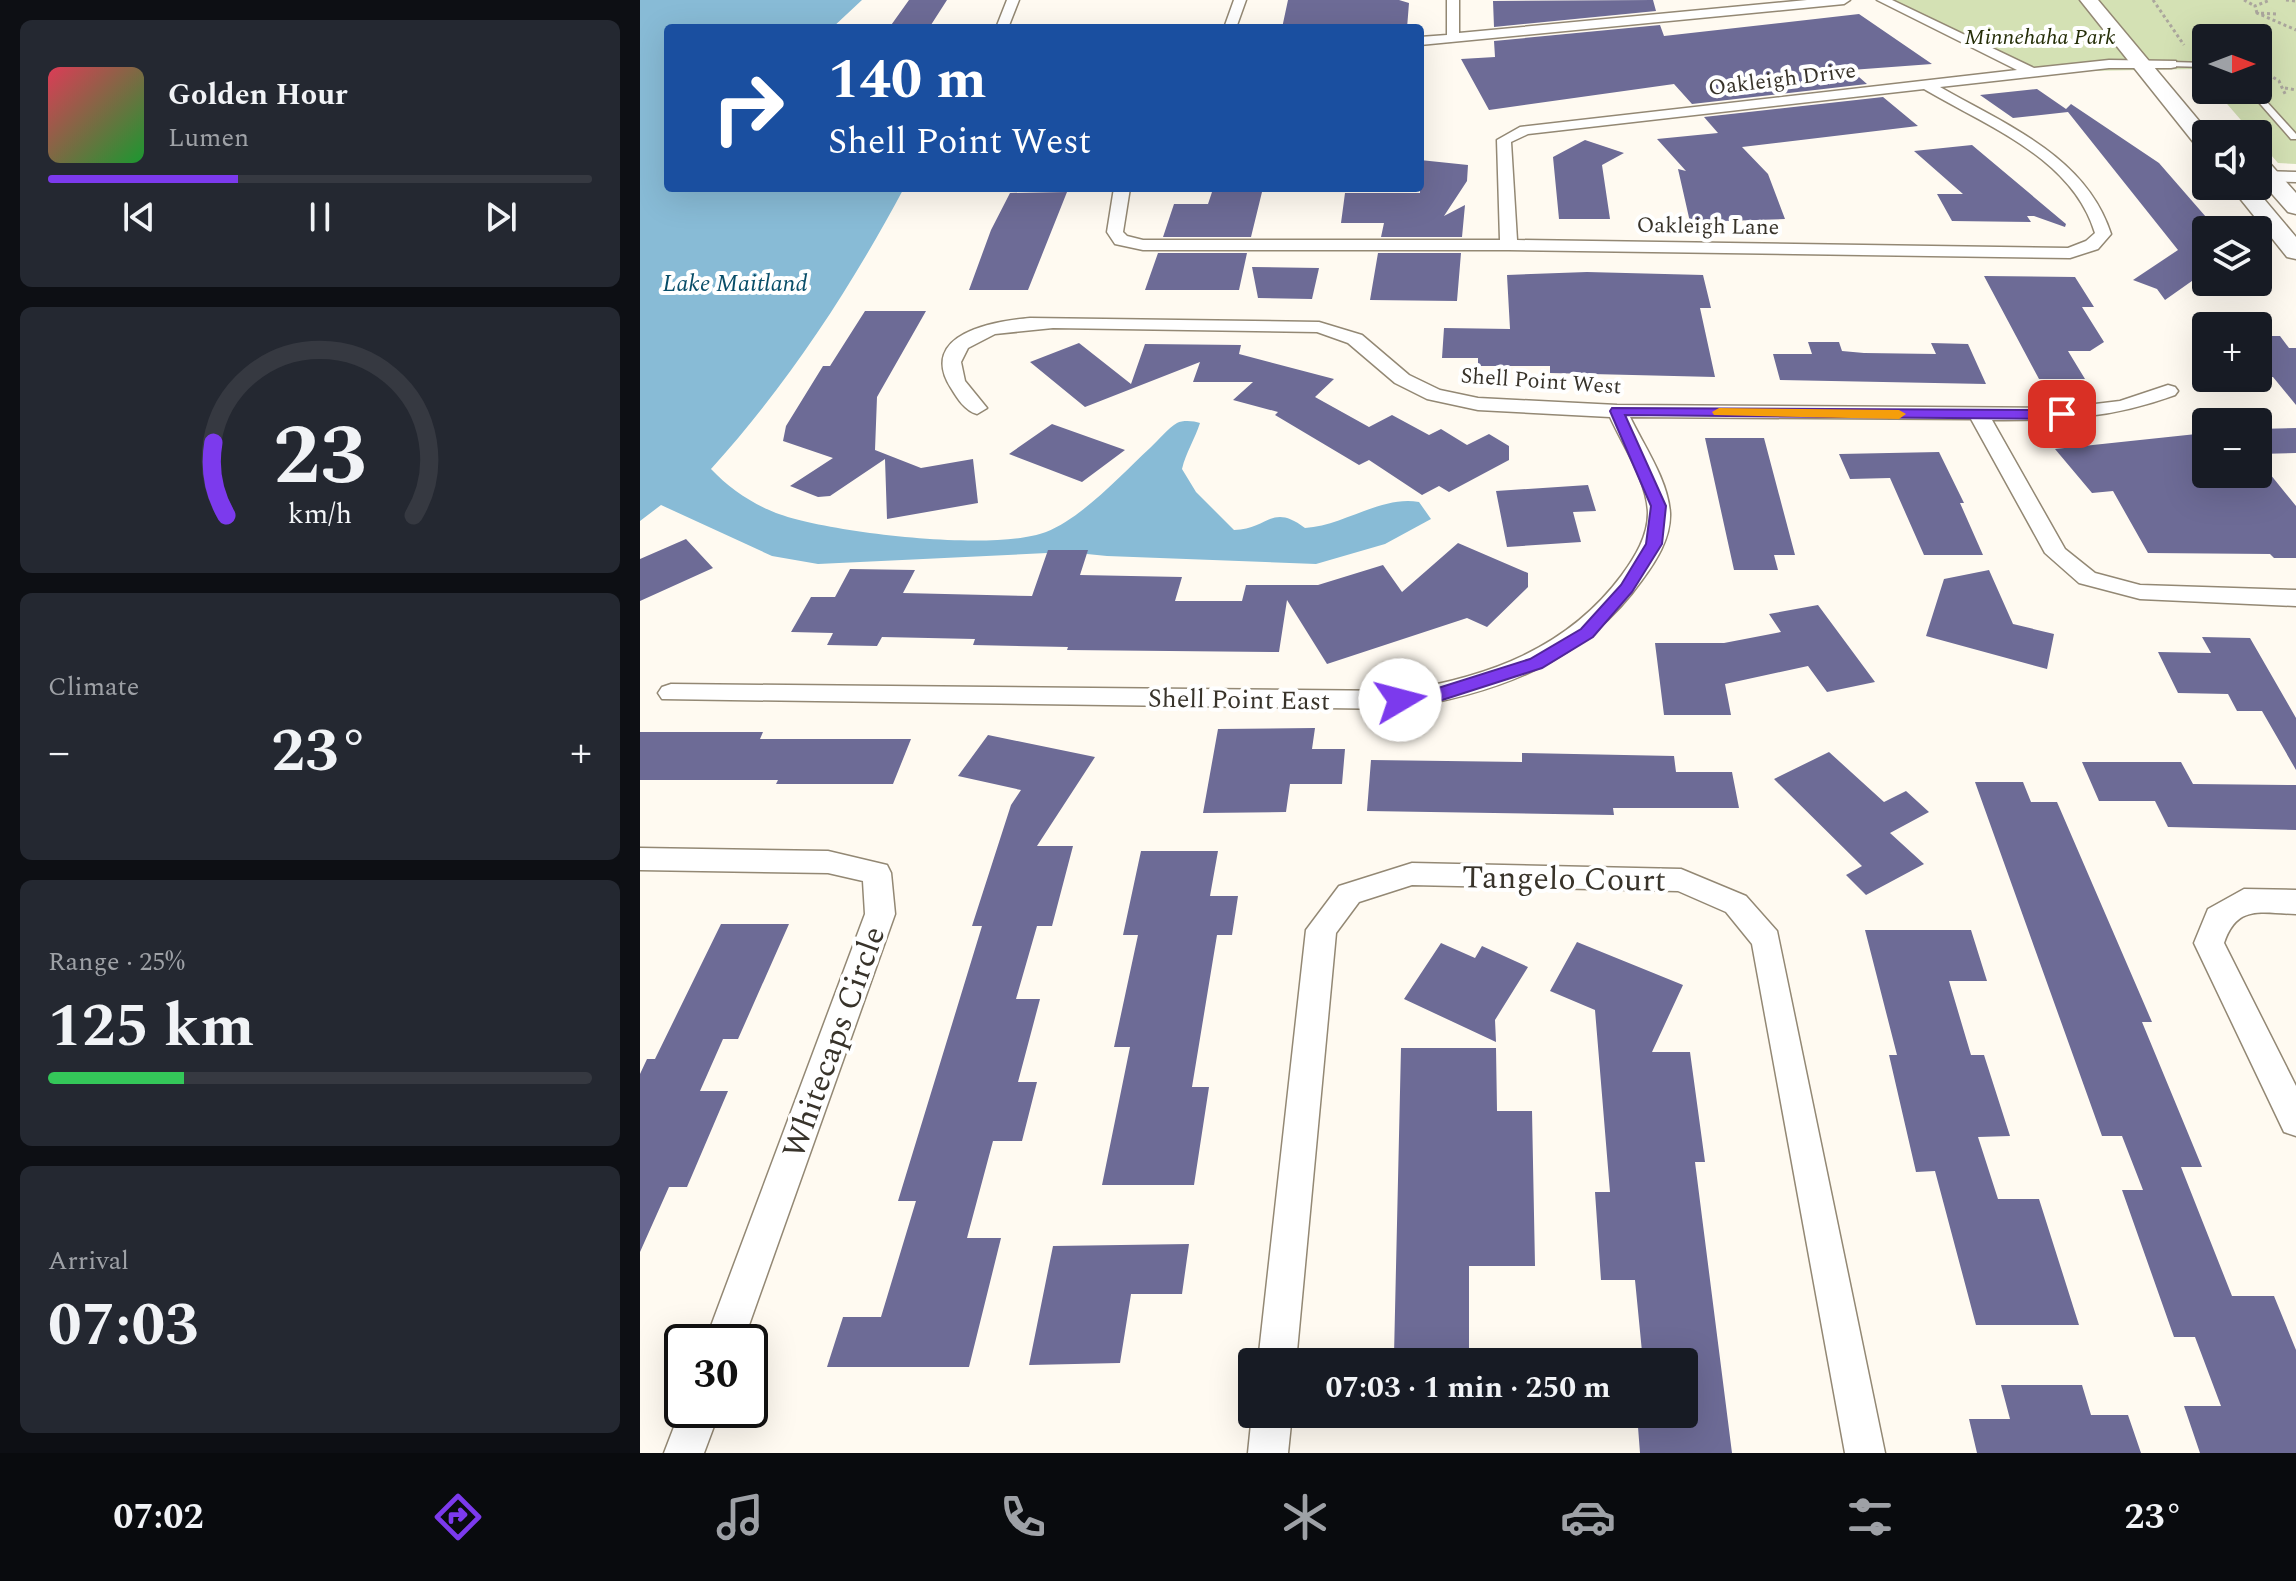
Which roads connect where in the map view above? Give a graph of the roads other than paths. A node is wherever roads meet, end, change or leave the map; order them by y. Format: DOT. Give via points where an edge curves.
graph roads {
  1 [pos="1013,0"];
  2 [pos="1240,0"];
  3 [pos="1453,0"];
  4 [pos="1844,0"];
  5 [pos="1883,0"];
  6 [pos="2089,0"];
  7 [pos="1004,24"];
  8 [pos="1231,24"];
  9 [pos="1453,38"];
  10 [pos="1424,41"];
  11 [pos="2153,43"];
  12 [pos="2141,63"];
  13 [pos="2171,64"];
  14 [pos="2192,65"];
  15 [pos="2031,72"];
  16 [pos="1925,84"];
  17 [pos="2189,84"];
  18 [pos="2265,104"];
  19 [pos="2192,126"];
  20 [pos="2294,137"];
  21 [pos="2272,174"];
  22 [pos="2296,177"];
  23 [pos="2272,183"];
  24 [pos="1121,192"];
  25 [pos="2253,200"];
  26 [pos="2296,207"];
  27 [pos="1509,245"];
  28 [pos="2296,252"];
  29 [pos="2168,391"];
  30 [pos="977,408"];
  31 [pos="1617,411"];
  32 [pos="1979,415"];
  33 [pos="2296,598"];
  34 [pos="671,693"];
  35 [pos="640,859"];
  36 [pos="2296,902"];
  37 [pos="2296,1121"];
  38 [pos="731,1324"];
  39 [pos="1278,1348"];
  40 [pos="693,1428"];
  41 [pos="1271,1428"];
  42 [pos="684,1453"];
  43 [pos="1268,1453"];
  44 [pos="1865,1453"];
  1 -- 7 [label="street"];
  2 -- 8 [label="street"];
  3 -- 9 [label="street"];
  4 -- 9 [label="street"];
  5 -- 15 [label="street"];
  6 -- 12 [label="main road"];
  9 -- 10 [label="street"];
  11 -- 13 [label="main road"];
  12 -- 13 [label="street, Oakleigh Drive"];
  12 -- 15 [label="street, Oakleigh Drive"];
  12 -- 19 [label="main road"];
  13 -- 14 [label="lane"];
  13 -- 17 [label="main road"];
  15 -- 16 [label="street, Oakleigh Drive"];
  16 -- 27 [label="street, Oakleigh Drive" via="1525,130 1504,140"];
  16 -- 27 [label="street, Oakleigh Lane" via="2064,169 2099,217 2103,234 2092,245 2070,253"];
  18 -- 20 [label="lane"];
  21 -- 22 [label="street"];
  23 -- 26 [label="main road"];
  24 -- 27 [label="street, Oakleigh Lane" via="1115,232 1121,240 1143,245"];
  25 -- 28 [label="main road"];
  29 -- 32 [label="street, Shell Point West" via="2123,407"];
  30 -- 31 [label="street, Shell Point West" via="957,388 951,371 955,351 986,331 1056,324 1319,327 1355,339 1402,379 1434,395 1478,404"];
  31 -- 32 [label="street, Shell Point West"];
  31 -- 34 [label="street, Shell Point East" via="1658,506 1654,544 1627,588 1587,633 1536,664 1470,686 1400,700"];
  32 -- 33 [label="street" via="2056,553 2087,578 2140,592"];
  35 -- 38 [label="street, Whitecaps Circle" via="828,862 877,873 880,914"];
  36 -- 37 [label="street" via="2244,901 2218,917 2209,943"];
  39 -- 44 [label="street, Tangelo Court" via="1321,930 1349,894 1412,874 1681,880 1736,904 1766,940"];
  40 -- 42 [label="street"];
  41 -- 43 [label="street"];
}
